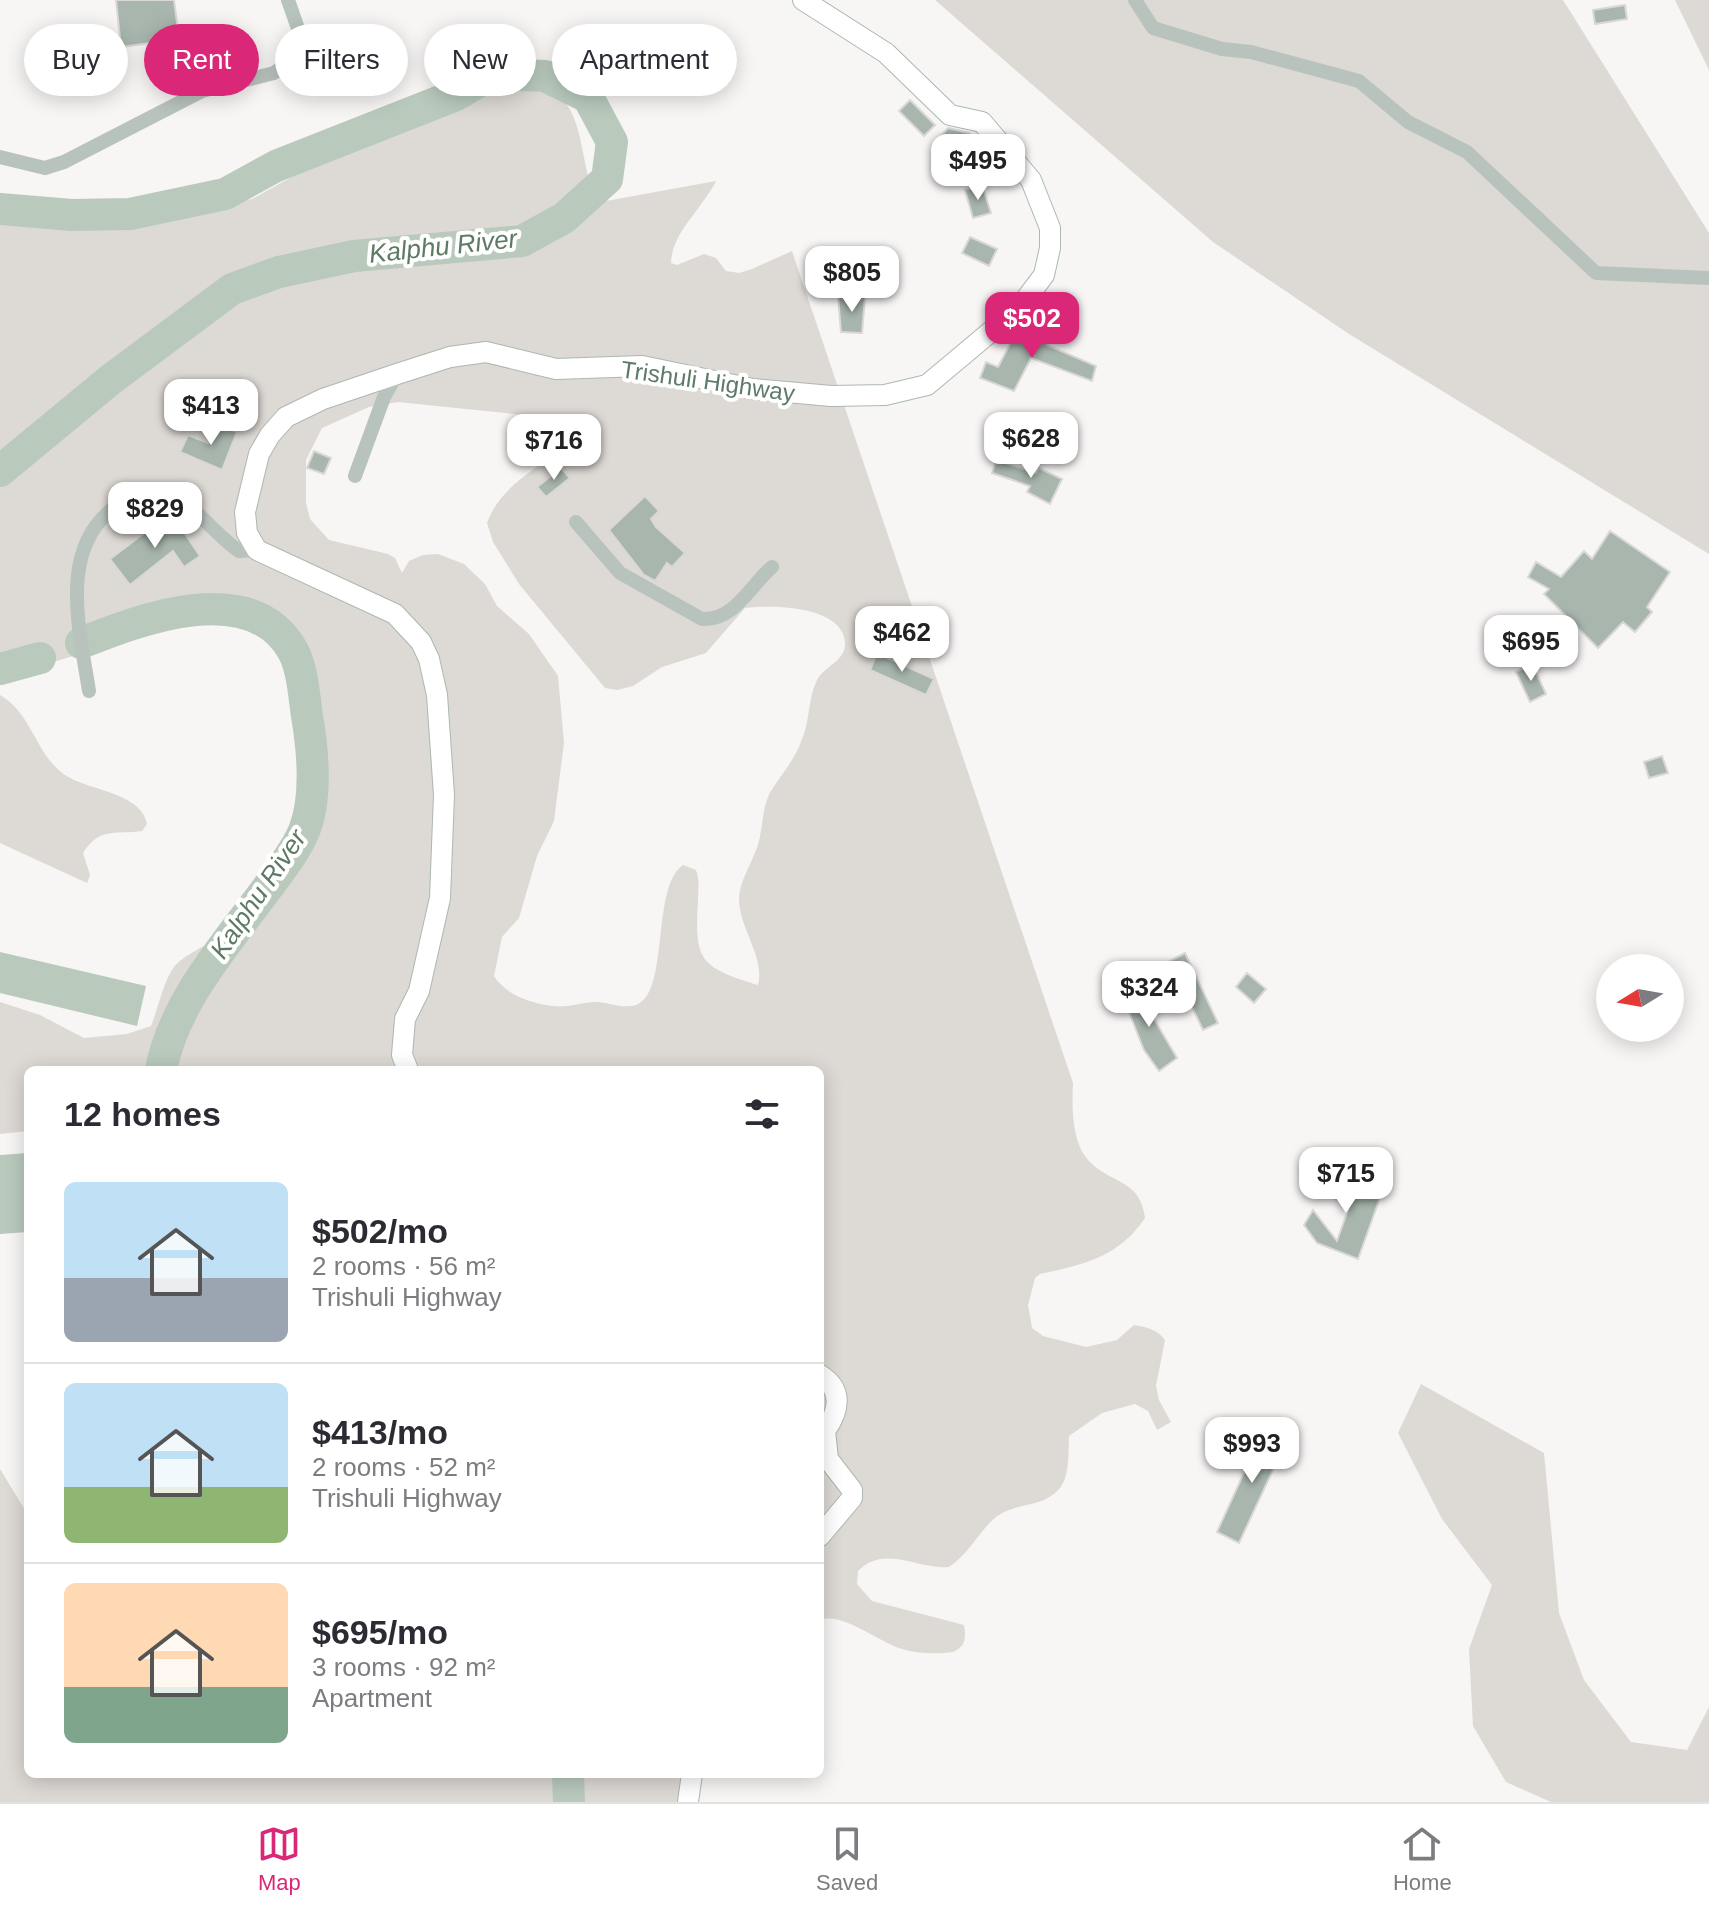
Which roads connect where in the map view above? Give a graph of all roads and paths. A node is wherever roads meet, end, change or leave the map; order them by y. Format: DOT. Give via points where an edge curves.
graph roads {
  1 [pos="288,0"];
  2 [pos="803,0"];
  3 [pos="1135,0"];
  4 [pos="0,157"];
  5 [pos="1709,278"];
  6 [pos="397,374"];
  7 [pos="355,476"];
  8 [pos="576,522"];
  9 [pos="257,550"];
  10 [pos="772,567"];
  11 [pos="89,691"];
  12 [pos="406,1066"];
  13 [pos="824,1378"];
  14 [pos="824,1531"];
  15 [pos="691,1778"];
  16 [pos="688,1802"];
  1 -- 4 [label="street" via="302,40 274,73 202,91 116,138 45,168"];
  2 -- 6 [label="street, Trishuli Highway" via="886,53 950,115 982,122 1031,180 1050,228 1050,248 1044,275 1019,308 927,385 885,395 753,389 642,366 556,369 486,352"];
  3 -- 5 [label="street" via="1153,28 1359,81 1408,122 1467,152 1596,273"];
  6 -- 7 [label="street"];
  6 -- 9 [label="street, Trishuli Highway" via="323,399 286,417 270,435 259,454 245,512 247,533"];
  8 -- 10 [label="street" via="620,573 702,619 718,620 728,613"];
  9 -- 11 [label="street" via="239,551 172,496 158,492 136,495 99,521 78,565 78,623"];
  9 -- 12 [label="street" via="395,614 429,659 437,695 443,851 433,935 419,991 405,1019 402,1055"];
  13 -- 14 [label="street" via="839,1403 825,1431 828,1459 852,1490 852,1498"];
  15 -- 16 [label="street"];
}
